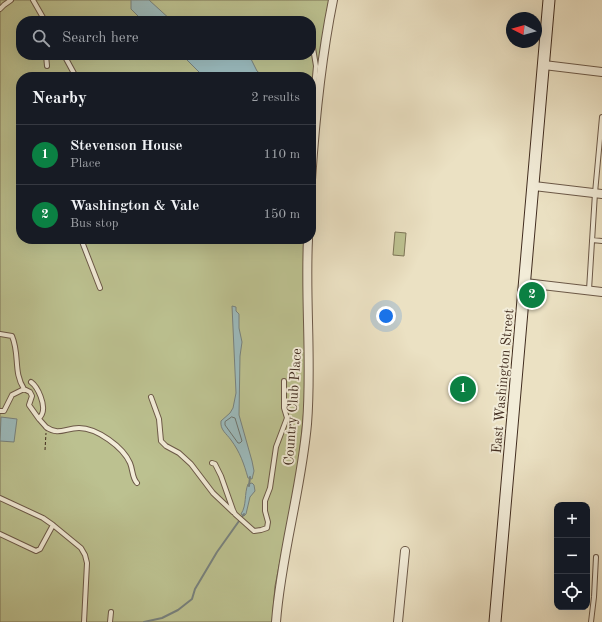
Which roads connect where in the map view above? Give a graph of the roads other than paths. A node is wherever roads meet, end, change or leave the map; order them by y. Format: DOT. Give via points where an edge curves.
graph roads {
  1 [pos="11,0"];
  2 [pos="33,0"];
  3 [pos="333,0"];
  4 [pos="549,0"];
  5 [pos="0,9"];
  6 [pos="42,16"];
  7 [pos="46,60"];
  8 [pos="67,60"];
  9 [pos="315,60"];
  10 [pos="544,65"];
  11 [pos="47,66"];
  12 [pos="73,72"];
  13 [pos="315,72"];
  14 [pos="602,72"];
  15 [pos="602,117"];
  16 [pos="316,126"];
  17 [pos="534,186"];
  18 [pos="598,194"];
  19 [pos="592,240"];
  20 [pos="602,241"];
  21 [pos="83,244"];
  22 [pos="308,244"];
  23 [pos="525,283"];
  24 [pos="100,288"];
  25 [pos="588,290"];
  26 [pos="602,292"];
  27 [pos="0,334"];
  28 [pos="284,381"];
  29 [pos="31,382"];
  30 [pos="24,389"];
  31 [pos="151,397"];
  32 [pos="0,411"];
  33 [pos="39,419"];
  34 [pos="212,463"];
  35 [pos="137,483"];
  36 [pos="0,498"];
  37 [pos="238,516"];
  38 [pos="53,525"];
  39 [pos="0,534"];
  40 [pos="405,551"];
  41 [pos="596,557"];
  42 [pos="111,612"];
  43 [pos="84,622"];
  44 [pos="110,622"];
  45 [pos="276,622"];
  46 [pos="398,622"];
  47 [pos="495,622"];
  48 [pos="591,622"];
  1 -- 5 [label="lane"];
  2 -- 6 [label="lane"];
  3 -- 16 [label="street"];
  4 -- 10 [label="main road, East Washington Street"];
  7 -- 11 [label="lane"];
  8 -- 12 [label="lane"];
  9 -- 13 [label="lane"];
  10 -- 14 [label="street"];
  10 -- 17 [label="main road, East Washington Street"];
  15 -- 18 [label="lane"];
  17 -- 18 [label="street"];
  17 -- 23 [label="main road, East Washington Street"];
  18 -- 19 [label="lane"];
  19 -- 20 [label="lane"];
  19 -- 25 [label="lane"];
  21 -- 24 [label="lane"];
  22 -- 45 [label="street, Country Club Place" via="307,424 300,482 284,562"];
  23 -- 25 [label="street"];
  23 -- 47 [label="main road, East Washington Street"];
  25 -- 26 [label="street"];
  27 -- 30 [label="lane" via="12,336 14,340 17,371"];
  28 -- 37 [label="lane" via="284,408 287,418 276,447 270,488 265,501 268,525 265,529 254,531"];
  29 -- 33 [label="lane" via="37,388 43,404"];
  30 -- 32 [label="lane" via="12,395 4,411"];
  30 -- 33 [label="lane" via="32,396 29,405"];
  31 -- 37 [label="lane" via="159,419 161,441 191,464 213,493"];
  33 -- 35 [label="lane" via="46,428 57,432 76,428 86,429 106,437 129,461"];
  34 -- 37 [label="lane" via="221,476"];
  36 -- 38 [label="lane"];
  38 -- 39 [label="lane" via="40,549 36,551"];
  38 -- 43 [label="lane" via="81,548 85,555 87,563"];
  40 -- 46 [label="street"];
  41 -- 48 [label="lane"];
  42 -- 44 [label="lane"];
}
